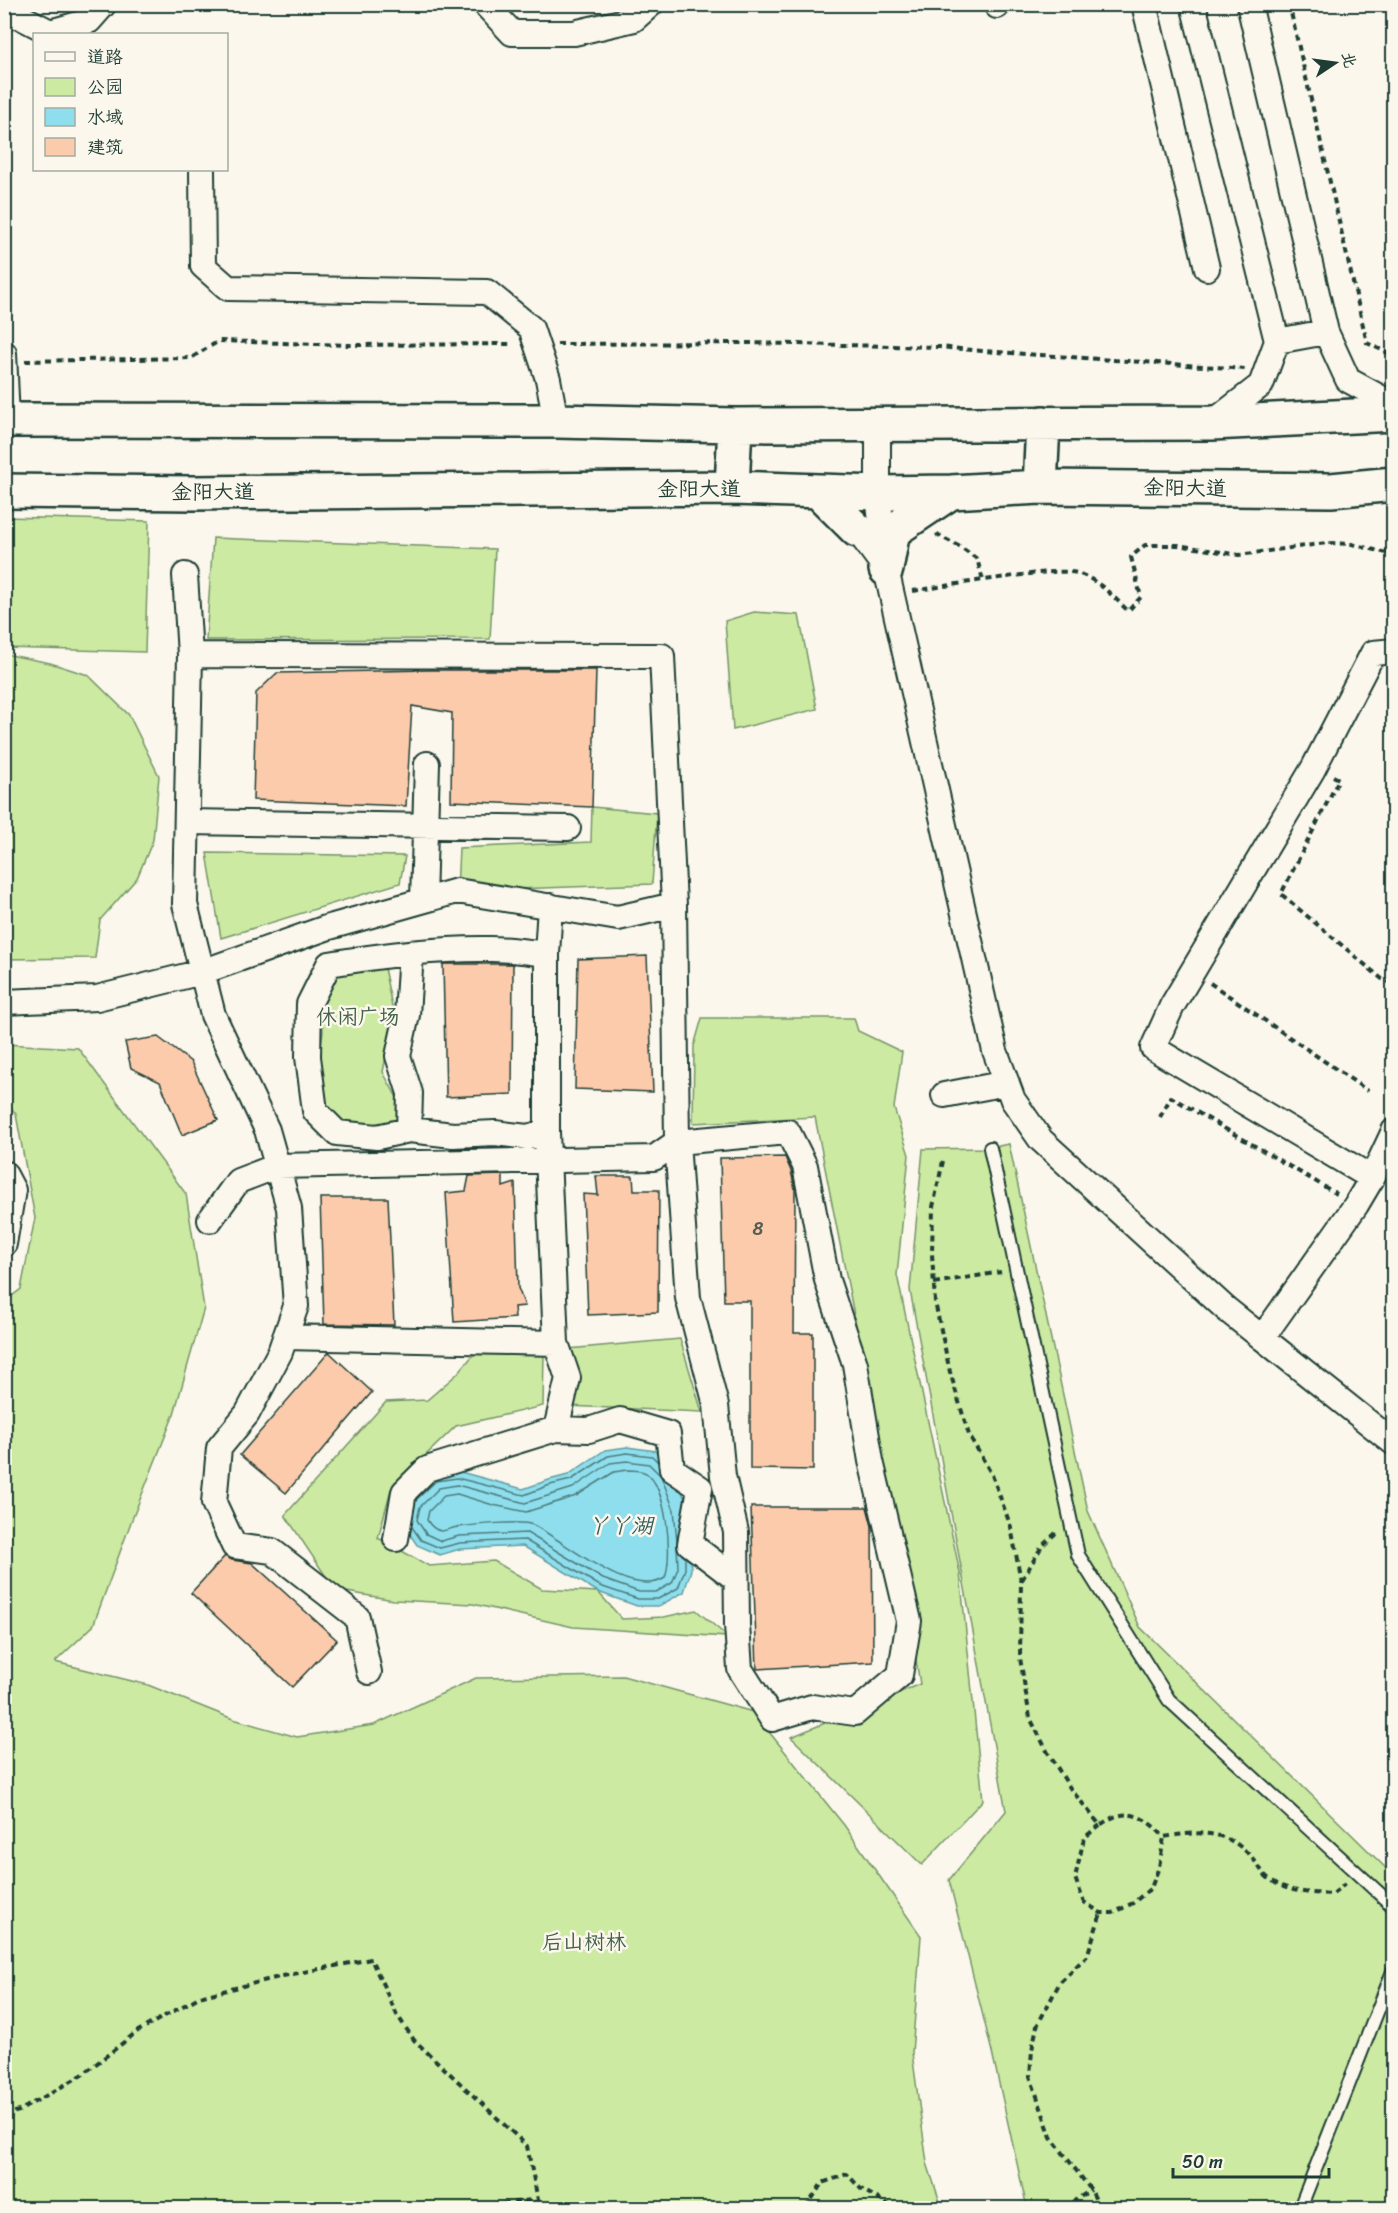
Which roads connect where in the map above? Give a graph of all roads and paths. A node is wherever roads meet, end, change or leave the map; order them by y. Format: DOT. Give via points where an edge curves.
graph roads {
  1 [pos="104,4"];
  2 [pos="485,4"];
  3 [pos="651,4"];
  4 [pos="1144,4"];
  5 [pos="1193,4"];
  6 [pos="1249,4"];
  7 [pos="1289,4"];
  8 [pos="4,18"];
  9 [pos="202,171"];
  10 [pos="1207,268"];
  11 [pos="1326,332"];
  12 [pos="1277,341"];
  13 [pos="536,344"];
  14 [pos="4,353"];
  15 [pos="1394,356"];
  16 [pos="5,361"];
  17 [pos="1266,370"];
  18 [pos="1394,405"];
  19 [pos="1394,414"];
  20 [pos="6,420"];
  21 [pos="556,421"];
  22 [pos="1043,423"];
  23 [pos="1212,423"];
  24 [pos="878,424"];
  25 [pos="735,425"];
  26 [pos="1394,484"];
  27 [pos="1040,487"];
  28 [pos="732,488"];
  29 [pos="4,491"];
  30 [pos="819,492"];
  31 [pos="951,492"];
  32 [pos="878,493"];
  33 [pos="943,529"];
  34 [pos="857,530"];
  35 [pos="934,536"];
  36 [pos="927,538"];
  37 [pos="1394,555"];
  38 [pos="886,569"];
  39 [pos="184,575"];
  40 [pos="983,580"];
  41 [pos="909,592"];
  42 [pos="1394,651"];
  43 [pos="190,655"];
  44 [pos="427,764"];
  45 [pos="1313,769"];
  46 [pos="187,822"];
  47 [pos="568,828"];
  48 [pos="423,900"];
  49 [pos="674,904"];
  50 [pos="550,906"];
  51 [pos="411,953"];
  52 [pos="547,954"];
  53 [pos="202,972"];
  54 [pos="1193,972"];
  55 [pos="1394,984"];
  56 [pos="4,1002"];
  57 [pos="1007,1083"];
  58 [pos="1368,1091"];
  59 [pos="944,1095"];
  60 [pos="1160,1117"];
  61 [pos="409,1130"];
  62 [pos="1394,1131"];
  63 [pos="547,1132"];
  64 [pos="677,1142"];
  65 [pos="990,1148"];
  66 [pos="549,1160"];
  67 [pos="943,1161"];
  68 [pos="278,1166"];
  69 [pos="4,1173"];
  70 [pos="1372,1178"];
  71 [pos="1356,1205"];
  72 [pos="210,1220"];
  73 [pos="4,1244"];
  74 [pos="1015,1266"];
  75 [pos="934,1283"];
  76 [pos="285,1337"];
  77 [pos="1262,1338"];
  78 [pos="556,1344"];
  79 [pos="556,1429"];
  80 [pos="1394,1443"];
  81 [pos="1071,1520"];
  82 [pos="396,1539"];
  83 [pos="736,1580"];
  84 [pos="1021,1581"];
  85 [pos="369,1672"];
  86 [pos="1100,1825"];
  87 [pos="1164,1837"];
  88 [pos="1354,1871"];
  89 [pos="1394,1907"];
  90 [pos="1101,1913"];
  91 [pos="1394,1969"];
  92 [pos="4,2115"];
  93 [pos="1091,2190"];
  94 [pos="539,2205"];
  95 [pos="493,2208"];
  96 [pos="544,2208"];
  97 [pos="806,2208"];
  98 [pos="894,2208"];
  99 [pos="1063,2208"];
  100 [pos="1100,2208"];
  101 [pos="1300,2208"];
  1 -- 8 [label="street" via="89,21 50,32 17,15"];
  2 -- 3 [label="street" via="512,33 574,33 634,19"];
  4 -- 10 [label="street"];
  5 -- 12 [label="street"];
  6 -- 11 [label="street"];
  7 -- 15 [label="path" via="1367,343"];
  9 -- 13 [label="street" via="203,266 228,288 487,292 531,328"];
  11 -- 12 [label="street"];
  11 -- 18 [label="street" via="1348,380"];
  12 -- 17 [label="street"];
  13 -- 16 [label="path" via="219,341 191,358"];
  13 -- 17 [label="path" via="939,347"];
  13 -- 21 [label="street"];
  14 -- 16 [label="street"];
  16 -- 20 [label="street"];
  17 -- 23 [label="street" via="1261,385"];
  19 -- 23 [label="main road"];
  20 -- 21 [label="main road"];
  21 -- 25 [label="main road"];
  22 -- 23 [label="main road"];
  22 -- 24 [label="main road"];
  22 -- 27 [label="main road"];
  24 -- 25 [label="main road"];
  24 -- 32 [label="street"];
  25 -- 28 [label="main road"];
  26 -- 27 [label="main road, 金阳大道" via="1331,490"];
  27 -- 31 [label="main road, 金阳大道"];
  28 -- 29 [label="main road, 金阳大道"];
  28 -- 30 [label="main road, 金阳大道"];
  30 -- 32 [label="main road, 金阳大道"];
  30 -- 34 [label="main road"];
  31 -- 32 [label="main road, 金阳大道"];
  31 -- 38 [label="main road" via="894,531"];
  32 -- 38 [label="street"];
  33 -- 35 [label="path"];
  34 -- 38 [label="street"];
  35 -- 36 [label="path"];
  35 -- 40 [label="path" via="962,548 977,560"];
  37 -- 40 [label="path" via="1352,544 1327,543 1239,555 1178,545 1145,545 1131,557 1141,597 1128,611 1105,589 1079,574 1056,572"];
  38 -- 57 [label="street" via="995,1051"];
  39 -- 43 [label="street"];
  40 -- 41 [label="path"];
  42 -- 45 [label="street" via="1373,653"];
  43 -- 46 [label="street"];
  43 -- 49 [label="street" via="662,656"];
  44 -- 48 [label="street"];
  45 -- 54 [label="street"];
  45 -- 55 [label="path" via="1338,779 1281,894 1382,979"];
  46 -- 47 [label="street"];
  46 -- 53 [label="street" via="185,904"];
  48 -- 50 [label="street" via="457,891"];
  48 -- 53 [label="street" via="326,928"];
  49 -- 50 [label="street" via="618,918"];
  49 -- 64 [label="street"];
  50 -- 52 [label="street"];
  51 -- 52 [label="street" via="493,949"];
  51 -- 61 [label="street" via="407,1016 398,1056 410,1093"];
  51 -- 61 [label="street" via="329,964 309,1004 308,1057 315,1111 337,1133 377,1137"];
  52 -- 63 [label="street"];
  53 -- 56 [label="street" via="97,998"];
  53 -- 68 [label="street" via="213,1015 267,1130"];
  54 -- 58 [label="path"];
  54 -- 70 [label="street" via="1172,1006 1154,1048"];
  57 -- 59 [label="street"];
  57 -- 77 [label="street" via="1013,1100 1041,1140"];
  60 -- 71 [label="path" via="1171,1097"];
  61 -- 63 [label="street" via="527,1137"];
  62 -- 70 [label="street"];
  63 -- 66 [label="street"];
  64 -- 66 [label="street" via="654,1158"];
  64 -- 83 [label="street" via="688,1298 716,1406 723,1476 736,1532"];
  64 -- 83 [label="street" via="788,1131 805,1166 827,1280 855,1364 871,1461 909,1621 900,1675 855,1713 812,1707 772,1719 740,1668"];
  65 -- 74 [label="lane"];
  66 -- 68 [label="street"];
  66 -- 78 [label="street"];
  67 -- 75 [label="path" via="933,1208"];
  68 -- 72 [label="street" via="238,1181"];
  68 -- 76 [label="street" via="289,1208 296,1306"];
  69 -- 73 [label="street" via="14,1190"];
  70 -- 71 [label="street"];
  71 -- 77 [label="street"];
  74 -- 75 [label="path"];
  74 -- 81 [label="lane"];
  75 -- 84 [label="path" via="950,1372 969,1435 992,1475 1011,1527"];
  76 -- 78 [label="street"];
  76 -- 85 [label="street" via="247,1414 219,1448 214,1503 234,1546 272,1551 357,1617"];
  77 -- 80 [label="street"];
  78 -- 79 [label="street" via="568,1378"];
  79 -- 82 [label="street" via="427,1469 404,1492"];
  79 -- 83 [label="street" via="589,1430 620,1420 668,1434 672,1469 700,1488 690,1544"];
  81 -- 84 [label="path" via="1042,1546"];
  81 -- 88 [label="lane" via="1078,1555 1169,1700"];
  84 -- 86 [label="path" via="1020,1658 1030,1718 1070,1788"];
  86 -- 87 [label="path" via="1119,1815 1138,1817 1151,1823"];
  86 -- 90 [label="path" via="1084,1838 1075,1878 1084,1902"];
  87 -- 88 [label="path" via="1195,1832 1237,1842 1269,1880 1289,1889 1333,1894"];
  87 -- 90 [label="path" via="1151,1888 1113,1913"];
  88 -- 89 [label="lane"];
  90 -- 93 [label="path" via="1087,1956 1060,1982 1041,2018 1030,2076 1051,2137"];
  91 -- 101 [label="lane"];
  92 -- 94 [label="path" via="19,2111 82,2075 138,2031 199,1997 371,1959 397,2015 414,2040 527,2146"];
  93 -- 99 [label="path"];
  93 -- 100 [label="path"];
  94 -- 95 [label="path" via="531,2200"];
  94 -- 96 [label="path"];
  97 -- 98 [label="path" via="822,2182 847,2174 861,2189"];
}
